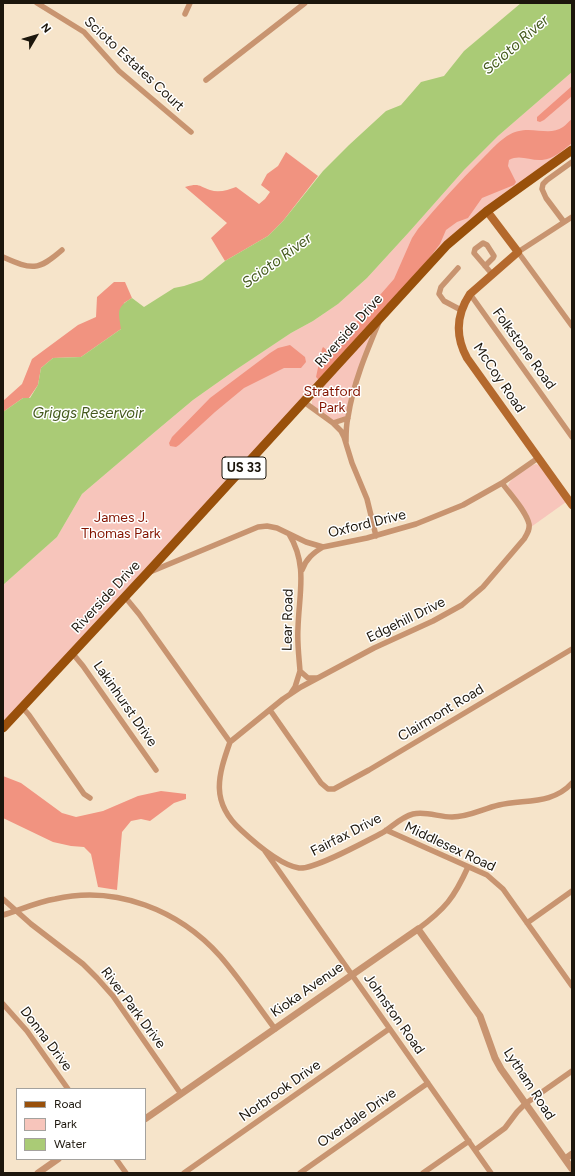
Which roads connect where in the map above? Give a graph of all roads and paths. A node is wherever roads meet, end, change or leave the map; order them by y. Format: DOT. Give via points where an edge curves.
graph roads {
  1 [pos="37,3"];
  2 [pos="190,3"];
  3 [pos="305,3"];
  4 [pos="185,14"];
  5 [pos="206,80"];
  6 [pos="191,132"];
  7 [pos="572,150"];
  8 [pos="572,162"];
  9 [pos="487,211"];
  10 [pos="572,217"];
  11 [pos="564,222"];
  12 [pos="62,250"];
  13 [pos="518,252"];
  14 [pos="3,257"];
  15 [pos="485,266"];
  16 [pos="458,268"];
  17 [pos="492,274"];
  18 [pos="470,294"];
  19 [pos="461,310"];
  20 [pos="382,316"];
  21 [pos="572,326"];
  22 [pos="304,402"];
  23 [pos="348,418"];
  24 [pos="333,423"];
  25 [pos="572,437"];
  26 [pos="346,442"];
  27 [pos="538,458"];
  28 [pos="502,483"];
  29 [pos="572,505"];
  30 [pos="289,534"];
  31 [pos="376,536"];
  32 [pos="323,547"];
  33 [pos="302,570"];
  34 [pos="148,572"];
  35 [pos="125,597"];
  36 [pos="572,649"];
  37 [pos="73,654"];
  38 [pos="300,671"];
  39 [pos="317,678"];
  40 [pos="290,695"];
  41 [pos="22,708"];
  42 [pos="270,710"];
  43 [pos="3,728"];
  44 [pos="230,742"];
  45 [pos="156,770"];
  46 [pos="572,783"];
  47 [pos="90,798"];
  48 [pos="386,830"];
  49 [pos="263,848"];
  50 [pos="468,867"];
  51 [pos="572,891"];
  52 [pos="3,899"];
  53 [pos="15,911"];
  54 [pos="3,915"];
  55 [pos="527,923"];
  56 [pos="418,929"];
  57 [pos="351,975"];
  58 [pos="572,986"];
  59 [pos="3,1004"];
  60 [pos="275,1029"];
  61 [pos="390,1029"];
  62 [pos="572,1071"];
  63 [pos="428,1084"];
  64 [pos="67,1088"];
  65 [pos="181,1094"];
  66 [pos="525,1104"];
  67 [pos="146,1118"];
  68 [pos="469,1141"];
  69 [pos="475,1150"];
  70 [pos="572,1154"];
  71 [pos="564,1159"];
  72 [pos="57,1160"];
  73 [pos="117,1160"];
  74 [pos="572,1170"];
  75 [pos="38,1173"];
  76 [pos="126,1173"];
  77 [pos="184,1173"];
  78 [pos="300,1173"];
  79 [pos="423,1173"];
  80 [pos="492,1173"];
  1 -- 6 [label="street, Scioto Estates Court" via="84,32 119,70"];
  2 -- 4 [label="street"];
  3 -- 5 [label="street"];
  7 -- 9 [label="main road, Riverside Drive / US 33"];
  8 -- 11 [label="street" via="547,180 542,189"];
  9 -- 13 [label="main road"];
  9 -- 20 [label="main road, Riverside Drive / US 33" via="447,246"];
  10 -- 11 [label="street"];
  11 -- 13 [label="street"];
  12 -- 14 [label="street" via="49,262 35,266 26,266"];
  13 -- 17 [label="main road, McCoy Road"];
  13 -- 21 [label="street"];
  15 -- 17 [label="street"];
  16 -- 19 [label="street" via="441,287 439,294 444,301"];
  17 -- 18 [label="main road, McCoy Road"];
  18 -- 19 [label="main road, McCoy Road"];
  18 -- 25 [label="street, Folkstone Road"];
  19 -- 27 [label="main road, McCoy Road" via="458,328 464,351"];
  20 -- 22 [label="main road, Riverside Drive / US 33"];
  20 -- 23 [label="street" via="359,373"];
  22 -- 24 [label="street"];
  22 -- 34 [label="main road, Riverside Drive / US 33"];
  23 -- 24 [label="street"];
  23 -- 26 [label="street"];
  24 -- 26 [label="street" via="341,431"];
  26 -- 31 [label="street" via="367,499"];
  27 -- 28 [label="street, Oxford Drive"];
  27 -- 29 [label="main road, McCoy Road"];
  28 -- 31 [label="street, Oxford Drive" via="463,505"];
  28 -- 39 [label="street, Edgehill Drive" via="527,518 528,533 483,586 452,611"];
  30 -- 32 [label="street, Oxford Drive"];
  30 -- 33 [label="street, Lear Road" via="298,552"];
  30 -- 34 [label="street, Oxford Drive" via="277,528 258,526"];
  31 -- 32 [label="street, Oxford Drive"];
  32 -- 33 [label="street, Lear Road" via="311,555"];
  33 -- 38 [label="street, Lear Road" via="298,630"];
  34 -- 35 [label="main road, Riverside Drive / US 33"];
  35 -- 37 [label="main road, Riverside Drive / US 33"];
  35 -- 44 [label="street"];
  36 -- 42 [label="street, Clairmont Road" via="336,788 328,789 322,783"];
  37 -- 41 [label="main road, Riverside Drive / US 33"];
  37 -- 45 [label="street, Lakinhurst Drive"];
  38 -- 39 [label="street, Lear Road" via="308,678"];
  38 -- 40 [label="street, Lear Road" via="296,687"];
  39 -- 40 [label="street, Edgehill Drive"];
  40 -- 42 [label="street, Edgehill Drive"];
  41 -- 43 [label="main road, Riverside Drive / US 33"];
  41 -- 47 [label="street" via="84,794"];
  42 -- 44 [label="street, Edgehill Drive"];
  44 -- 49 [label="street, Fairfax Drive" via="220,774 219,794 231,820"];
  46 -- 48 [label="street, Fairfax Drive" via="558,794 540,801 504,804 461,817 412,814"];
  48 -- 49 [label="street, Fairfax Drive" via="306,868 288,864"];
  48 -- 50 [label="street, Middlesex Road"];
  49 -- 57 [label="street, Johnston Road"];
  50 -- 55 [label="street, Middlesex Road" via="495,881"];
  50 -- 56 [label="street, Kioka Avenue" via="450,900"];
  51 -- 55 [label="street"];
  52 -- 53 [label="street, River Park Drive"];
  53 -- 54 [label="street"];
  53 -- 60 [label="street" via="55,898 84,895 122,898 159,910 182,923 220,956"];
  53 -- 65 [label="street, River Park Drive" via="97,978 113,996"];
  55 -- 58 [label="street, Middlesex Road"];
  56 -- 57 [label="street, Kioka Avenue"];
  56 -- 66 [label="street, Lytham Road" via="480,1016 498,1064"];
  57 -- 60 [label="street, Kioka Avenue"];
  57 -- 61 [label="street, Johnston Road"];
  59 -- 64 [label="street, Donna Drive" via="27,1031"];
  60 -- 65 [label="street, Kioka Avenue"];
  61 -- 63 [label="street, Johnston Road"];
  61 -- 77 [label="street, Norbrook Drive"];
  62 -- 66 [label="street"];
  63 -- 68 [label="street, Johnston Road"];
  63 -- 78 [label="street, Overdale Drive"];
  65 -- 67 [label="street, Kioka Avenue"];
  66 -- 69 [label="street" via="505,1128"];
  66 -- 71 [label="street, Lytham Road"];
  68 -- 69 [label="street, Johnston Road"];
  68 -- 79 [label="street"];
  69 -- 80 [label="street, Johnston Road"];
  70 -- 71 [label="street"];
  71 -- 74 [label="street, Lytham Road"];
  72 -- 75 [label="street"];
  73 -- 76 [label="street"];
}
